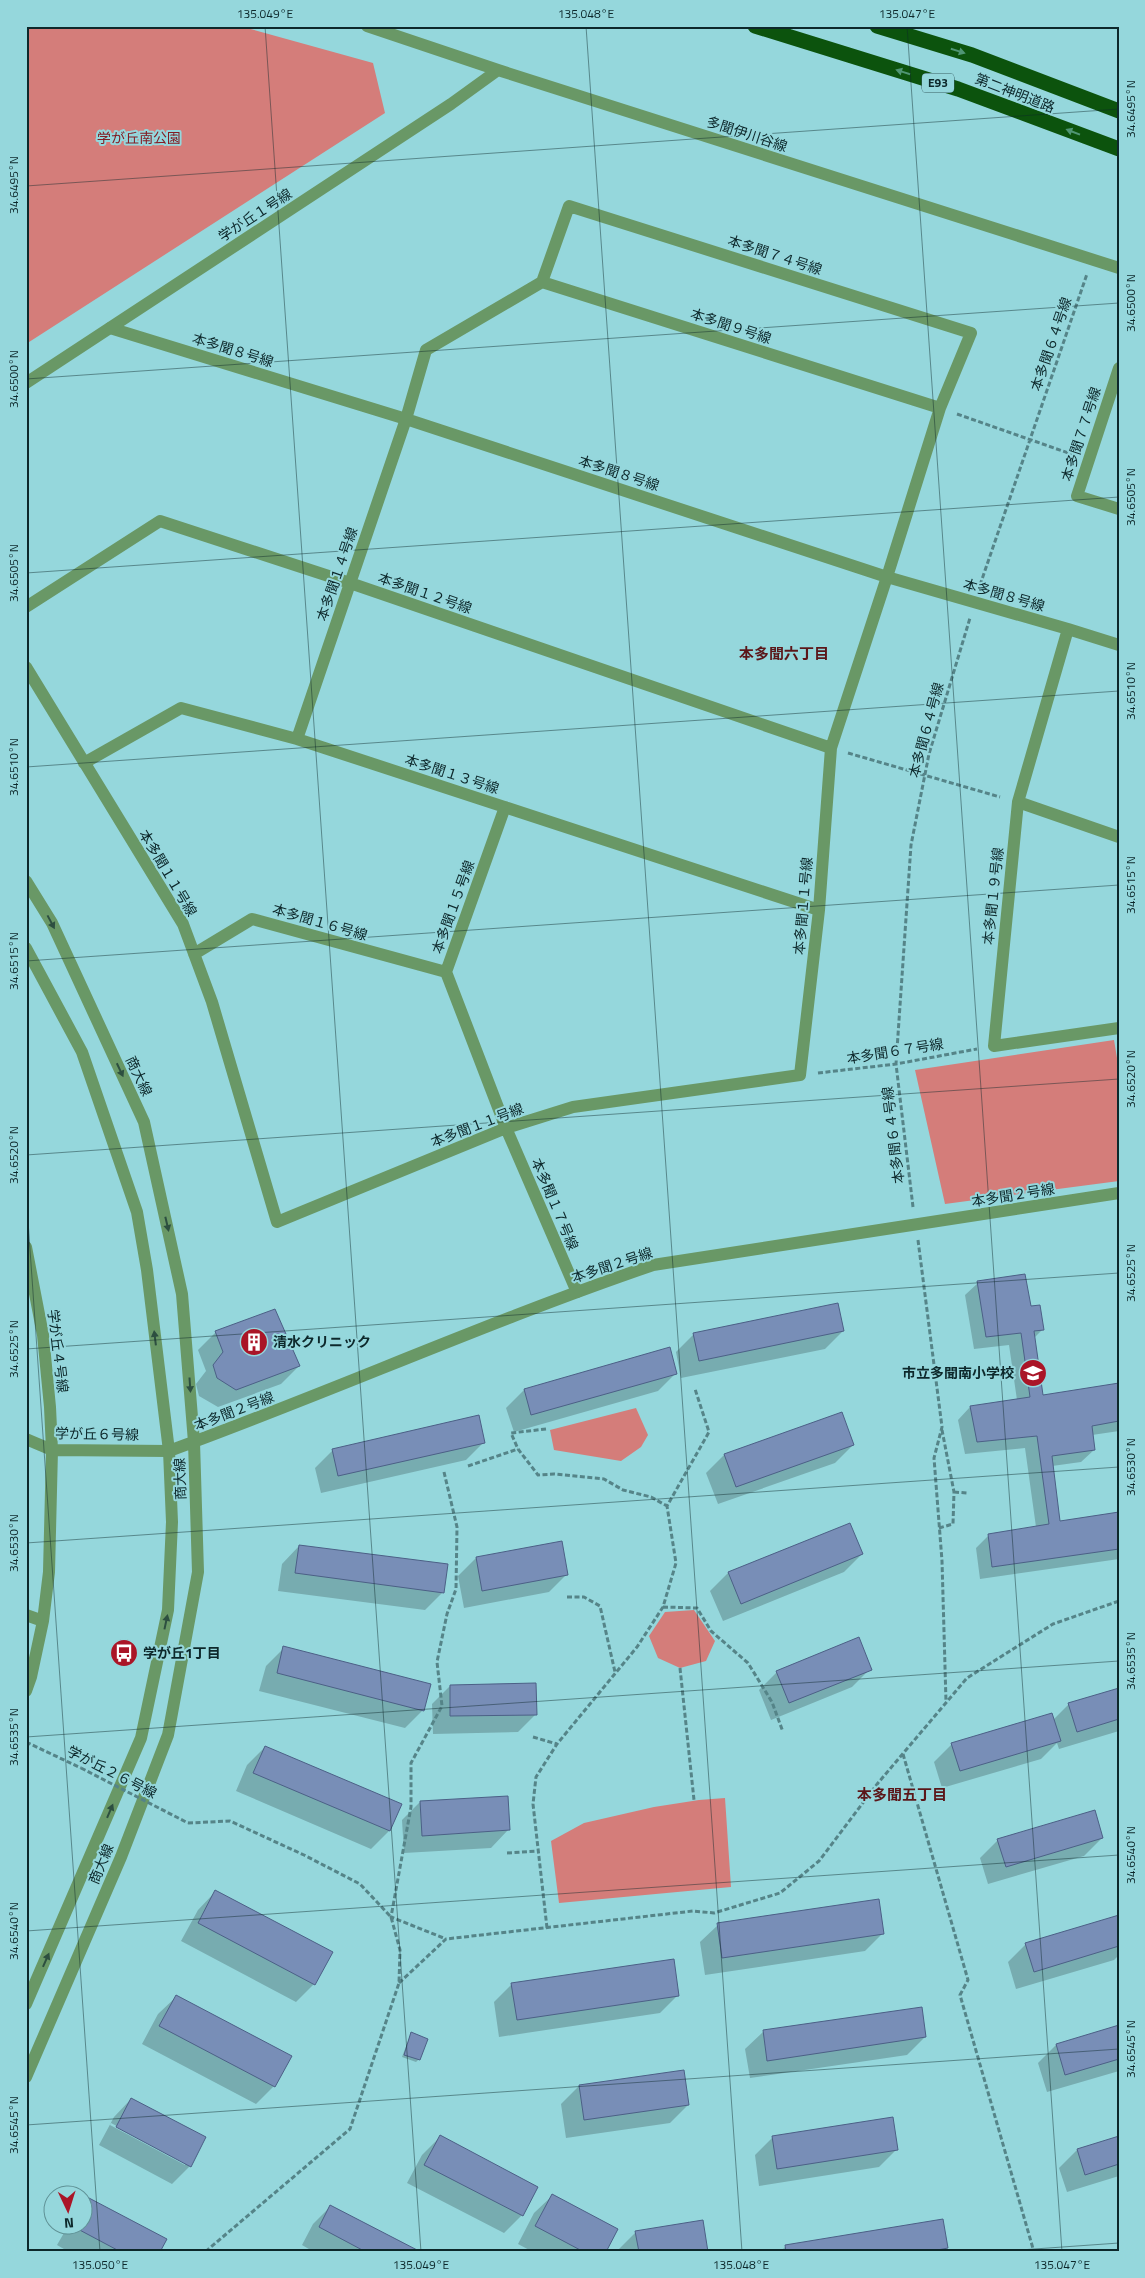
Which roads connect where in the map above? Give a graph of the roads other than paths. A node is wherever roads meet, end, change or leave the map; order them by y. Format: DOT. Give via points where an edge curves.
graph roads {
  1 [pos="367,26"];
  2 [pos="755,26"];
  3 [pos="878,26"];
  4 [pos="498,70"];
  5 [pos="1119,111"];
  6 [pos="1119,149"];
  7 [pos="1119,268"];
  8 [pos="542,282"];
  9 [pos="110,328"];
  10 [pos="1119,368"];
  11 [pos="26,383"];
  12 [pos="940,408"];
  13 [pos="406,419"];
  14 [pos="1119,509"];
  15 [pos="887,577"];
  16 [pos="350,583"];
  17 [pos="26,607"];
  18 [pos="1068,629"];
  19 [pos="1119,645"];
  20 [pos="26,668"];
  21 [pos="297,739"];
  22 [pos="831,748"];
  23 [pos="84,763"];
  24 [pos="1018,802"];
  25 [pos="505,807"];
  26 [pos="1119,837"];
  27 [pos="26,880"];
  28 [pos="819,910"];
  29 [pos="26,948"];
  30 [pos="194,954"];
  31 [pos="446,972"];
  32 [pos="1119,1028"];
  33 [pos="506,1128"];
  34 [pos="1119,1193"];
  35 [pos="27,1253"];
  36 [pos="577,1292"];
  37 [pos="26,1440"];
  38 [pos="194,1442"];
  39 [pos="52,1450"];
  40 [pos="169,1451"];
  41 [pos="26,1614"];
  42 [pos="43,1621"];
  43 [pos="26,1691"];
  44 [pos="26,2004"];
  45 [pos="26,2076"];
  1 -- 4 [label="street, 多聞伊川谷線"];
  6 -- 2 [label="highway, 第二神明道路 / E93, one-way" via="958,89"];
  3 -- 5 [label="highway, 第二神明道路, one-way" via="972,55"];
  4 -- 7 [label="street, 多聞伊川谷線"];
  4 -- 9 [label="street, 学が丘１号線"];
  8 -- 12 [label="street, 本多聞９号線"];
  8 -- 12 [label="street, 本多聞７４号線" via="569,206 971,333"];
  8 -- 13 [label="street" via="426,350"];
  9 -- 11 [label="street, 学が丘１号線"];
  9 -- 13 [label="street, 本多聞８号線"];
  10 -- 14 [label="street, 本多聞７７号線" via="1076,496"];
  12 -- 15 [label="street"];
  13 -- 15 [label="street, 本多聞８号線"];
  13 -- 16 [label="street, 本多聞１４号線"];
  15 -- 18 [label="street, 本多聞８号線"];
  15 -- 22 [label="street, 本多聞１１号線"];
  16 -- 17 [label="street, 本多聞１２号線" via="160,521"];
  16 -- 21 [label="street, 本多聞１４号線"];
  16 -- 22 [label="street, 本多聞１２号線"];
  18 -- 19 [label="street, 本多聞８号線"];
  18 -- 24 [label="street, 本多聞１９号線"];
  20 -- 23 [label="street, 本多聞１１号線"];
  21 -- 23 [label="street, 本多聞１３号線" via="181,708"];
  21 -- 25 [label="street, 本多聞１３号線"];
  22 -- 28 [label="street, 本多聞１１号線"];
  23 -- 30 [label="street, 本多聞１１号線" via="183,924"];
  24 -- 26 [label="street"];
  24 -- 32 [label="street, 本多聞１９号線" via="994,1046"];
  25 -- 28 [label="street, 本多聞１３号線"];
  25 -- 31 [label="street, 本多聞１５号線"];
  27 -- 38 [label="street, 商大線, one-way" via="52,923 144,1122 182,1294"];
  28 -- 33 [label="street, 本多聞１１号線" via="800,1075 573,1107"];
  40 -- 29 [label="street, 商大線, one-way" via="137,1212 82,1052"];
  30 -- 31 [label="street, 本多聞１６号線" via="252,918"];
  30 -- 33 [label="street, 本多聞１１号線" via="212,1002 277,1222"];
  31 -- 33 [label="street, 本多聞１５号線"];
  33 -- 36 [label="street, 本多聞１７号線"];
  34 -- 36 [label="street, 本多聞２号線" via="653,1265"];
  35 -- 39 [label="street, 学が丘４号線" via="43,1336"];
  36 -- 38 [label="street, 本多聞２号線"];
  37 -- 39 [label="street, 学が丘６号線"];
  38 -- 40 [label="street, 本多聞２号線"];
  38 -- 45 [label="street, 商大線" via="198,1572 168,1735 121,1857"];
  39 -- 40 [label="street, 学が丘６号線"];
  39 -- 42 [label="street, 学が丘４号線" via="49,1572"];
  44 -- 40 [label="street, 商大線, one-way" via="141,1738 168,1610 172,1522"];
  41 -- 42 [label="street"];
  42 -- 43 [label="street, 学が丘４号線"];
}
